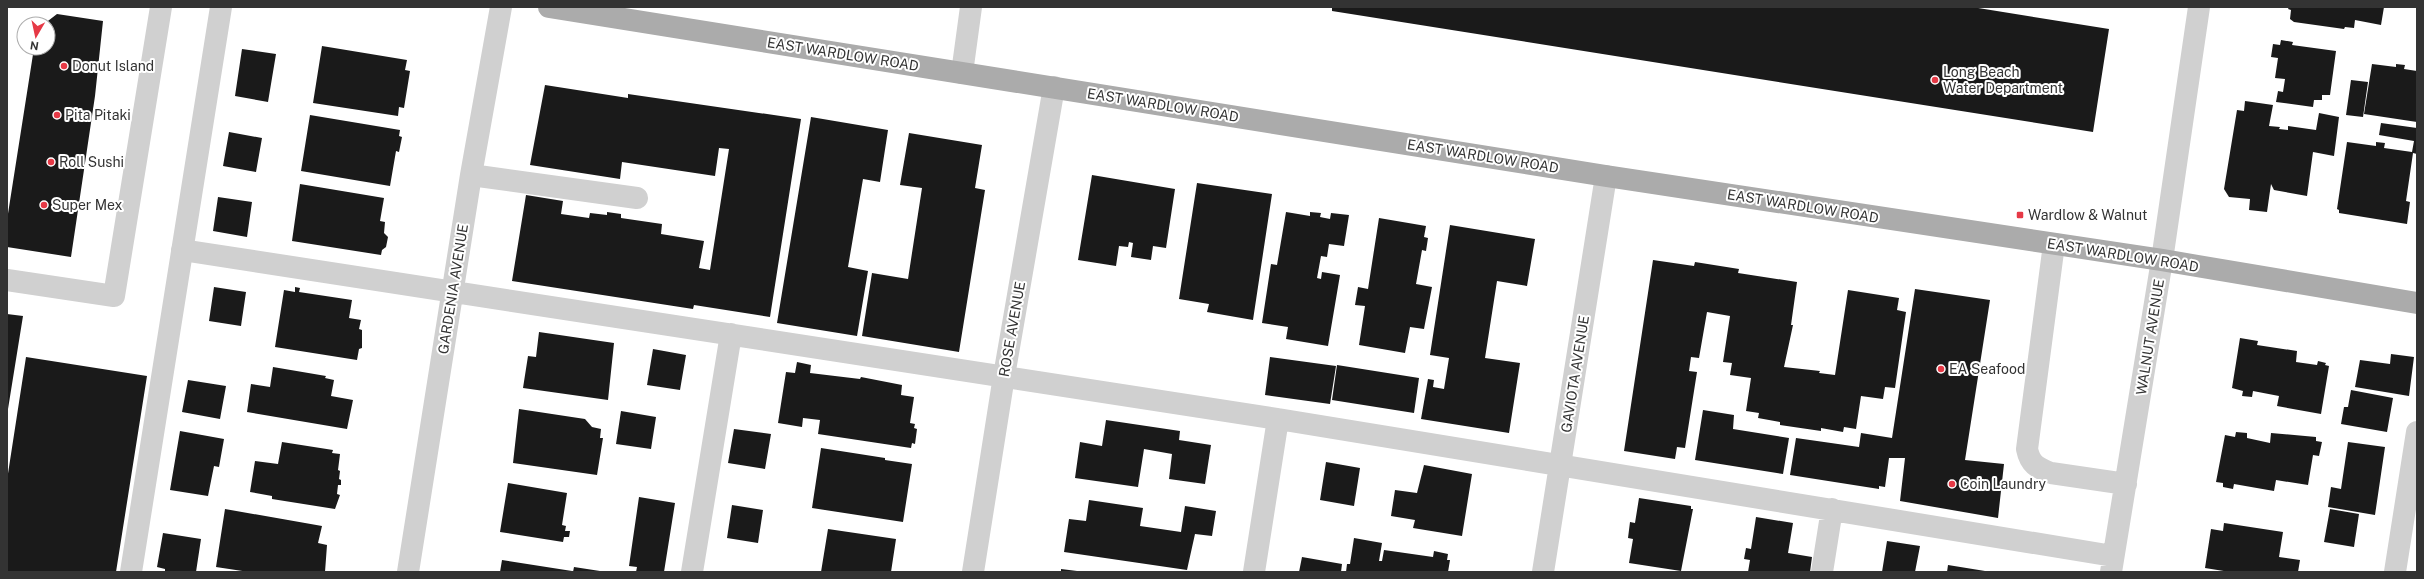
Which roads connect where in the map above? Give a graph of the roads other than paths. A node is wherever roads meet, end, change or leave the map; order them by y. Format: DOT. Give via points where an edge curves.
graph roads {
  1 [pos="161,7"];
  2 [pos="221,7"];
  3 [pos="501,7"];
  4 [pos="548,7"];
  5 [pos="971,7"];
  6 [pos="2199,7"];
  7 [pos="615,12"];
  8 [pos="962,73"];
  9 [pos="1054,88"];
  10 [pos="471,174"];
  11 [pos="1606,176"];
  12 [pos="637,198"];
  13 [pos="2054,244"];
  14 [pos="182,250"];
  15 [pos="2162,260"];
  16 [pos="7,280"];
  17 [pos="452,292"];
  18 [pos="2417,302"];
  19 [pos="731,334"];
  20 [pos="1004,376"];
  21 [pos="1278,419"];
  22 [pos="2417,432"];
  23 [pos="1561,464"];
  24 [pos="2126,484"];
  25 [pos="1832,509"];
  26 [pos="2112,564"];
  27 [pos="131,572"];
  28 [pos="408,572"];
  29 [pos="692,572"];
  30 [pos="973,572"];
  31 [pos="1254,572"];
  32 [pos="1543,572"];
  33 [pos="1822,572"];
  34 [pos="2395,572"];
  1 -- 16 [label="street" via="114,296"];
  2 -- 14 [label="street"];
  3 -- 10 [label="street, GARDENIA AVENUE"];
  4 -- 7 [label="main road, EAST WARDLOW ROAD"];
  5 -- 8 [label="street"];
  6 -- 15 [label="street, WALNUT AVENUE"];
  7 -- 8 [label="main road, EAST WARDLOW ROAD"];
  8 -- 9 [label="main road, EAST WARDLOW ROAD"];
  9 -- 11 [label="main road, EAST WARDLOW ROAD"];
  9 -- 20 [label="street, ROSE AVENUE"];
  10 -- 12 [label="street"];
  10 -- 17 [label="street, GARDENIA AVENUE"];
  11 -- 13 [label="main road, EAST WARDLOW ROAD"];
  11 -- 23 [label="street, GAVIOTA AVENUE"];
  13 -- 15 [label="main road, EAST WARDLOW ROAD"];
  13 -- 24 [label="street" via="2027,449 2030,461 2039,469 2051,473"];
  14 -- 17 [label="street"];
  14 -- 27 [label="street"];
  15 -- 18 [label="main road, EAST WARDLOW ROAD"];
  15 -- 24 [label="street, WALNUT AVENUE"];
  17 -- 19 [label="street"];
  17 -- 28 [label="street, GARDENIA AVENUE"];
  19 -- 20 [label="street"];
  19 -- 29 [label="street"];
  20 -- 21 [label="street"];
  20 -- 30 [label="street, ROSE AVENUE"];
  21 -- 23 [label="street"];
  21 -- 31 [label="street"];
  22 -- 34 [label="street"];
  23 -- 25 [label="street"];
  23 -- 32 [label="street, GAVIOTA AVENUE"];
  24 -- 26 [label="street, WALNUT AVENUE"];
  25 -- 26 [label="street"];
  25 -- 33 [label="street"];
}
